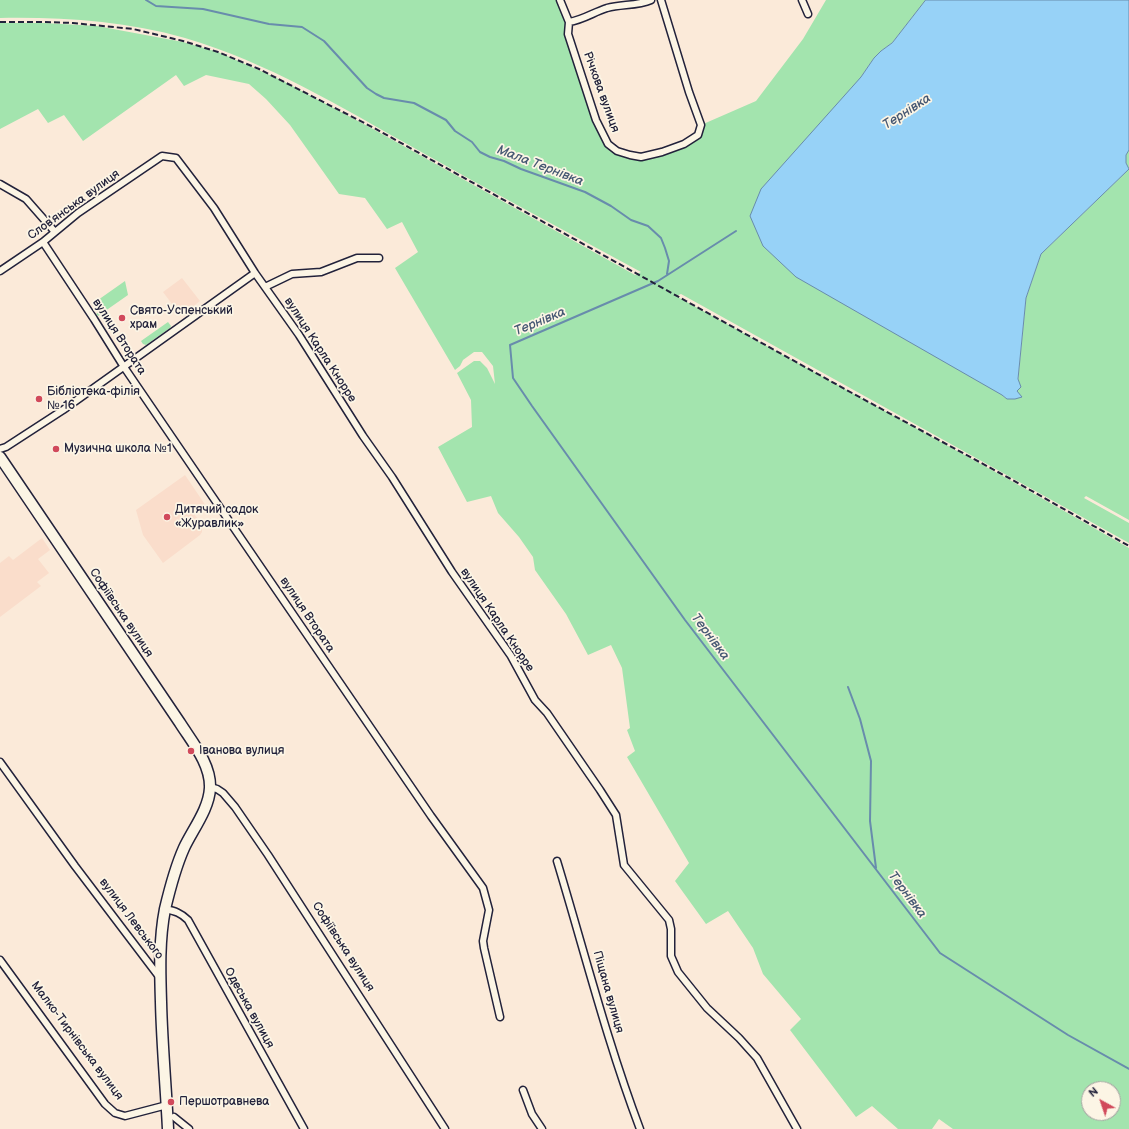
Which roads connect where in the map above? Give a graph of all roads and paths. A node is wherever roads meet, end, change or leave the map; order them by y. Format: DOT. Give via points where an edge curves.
graph roads {
  1 [pos="560,0"];
  2 [pos="651,0"];
  3 [pos="661,0"];
  4 [pos="802,0"];
  5 [pos="808,14"];
  6 [pos="569,22"];
  7 [pos="162,156"];
  8 [pos="0,184"];
  9 [pos="55,232"];
  10 [pos="43,242"];
  11 [pos="379,258"];
  12 [pos="0,271"];
  13 [pos="255,272"];
  14 [pos="265,287"];
  15 [pos="124,367"];
  16 [pos="0,449"];
  17 [pos="0,457"];
  18 [pos="0,762"];
  19 [pos="210,787"];
  20 [pos="557,861"];
  21 [pos="165,909"];
  22 [pos="0,960"];
  23 [pos="160,978"];
  24 [pos="500,1017"];
  25 [pos="523,1090"];
  26 [pos="167,1105"];
  27 [pos="171,1118"];
  28 [pos="168,1129"];
  29 [pos="190,1129"];
  30 [pos="304,1129"];
  31 [pos="445,1129"];
  32 [pos="542,1129"];
  33 [pos="640,1129"];
  34 [pos="797,1129"];
  1 -- 6 [label="street, Річкова вулиця"];
  2 -- 6 [label="street" via="607,8 583,19"];
  3 -- 6 [label="street, Річкова вулиця" via="701,125 698,135 684,144 662,152 641,157 617,150 608,144 596,120 568,34"];
  4 -- 5 [label="street"];
  7 -- 9 [label="street, Словʼянська вулиця" via="78,213"];
  7 -- 13 [label="street, вулиця Карла Кнорре" via="176,158 214,208"];
  8 -- 9 [label="street" via="26,199"];
  9 -- 10 [label="street, Словʼянська вулиця"];
  10 -- 12 [label="street, Словʼянська вулиця"];
  10 -- 15 [label="street, вулиця Втората"];
  11 -- 14 [label="street" via="357,258 321,272 292,274"];
  13 -- 14 [label="street, вулиця Карла Кнорре"];
  13 -- 15 [label="street"];
  14 -- 34 [label="street, вулиця Карла Кнорре" via="299,335 452,572 511,656 535,700 547,713 616,815 624,865 669,920 671,956 678,972 707,1008 757,1058"];
  15 -- 16 [label="street" via="63,410"];
  15 -- 24 [label="street, вулиця Втората" via="431,816 484,888 489,910 483,941"];
  17 -- 19 [label="main road, Софіївська вулиця" via="202,758 209,774"];
  18 -- 23 [label="street, вулиця Левського" via="74,866"];
  19 -- 21 [label="main road, Софіївська вулиця" via="208,800 176,868"];
  19 -- 31 [label="street, Софіївська вулиця" via="223,793 235,807 268,855"];
  20 -- 33 [label="street, Піщана вулиця" via="606,1028"];
  21 -- 23 [label="main road, Софіївська вулиця" via="160,950"];
  21 -- 30 [label="street, Одеська вулиця" via="182,914 188,920"];
  22 -- 26 [label="street, Малко-Тирнівська вулиця" via="105,1104 115,1113 125,1116"];
  23 -- 26 [label="main road, вулиця Левського"];
  25 -- 32 [label="street" via="532,1114"];
  26 -- 27 [label="main road, вулиця Левського"];
  27 -- 28 [label="main road"];
  27 -- 29 [label="street"];
}
